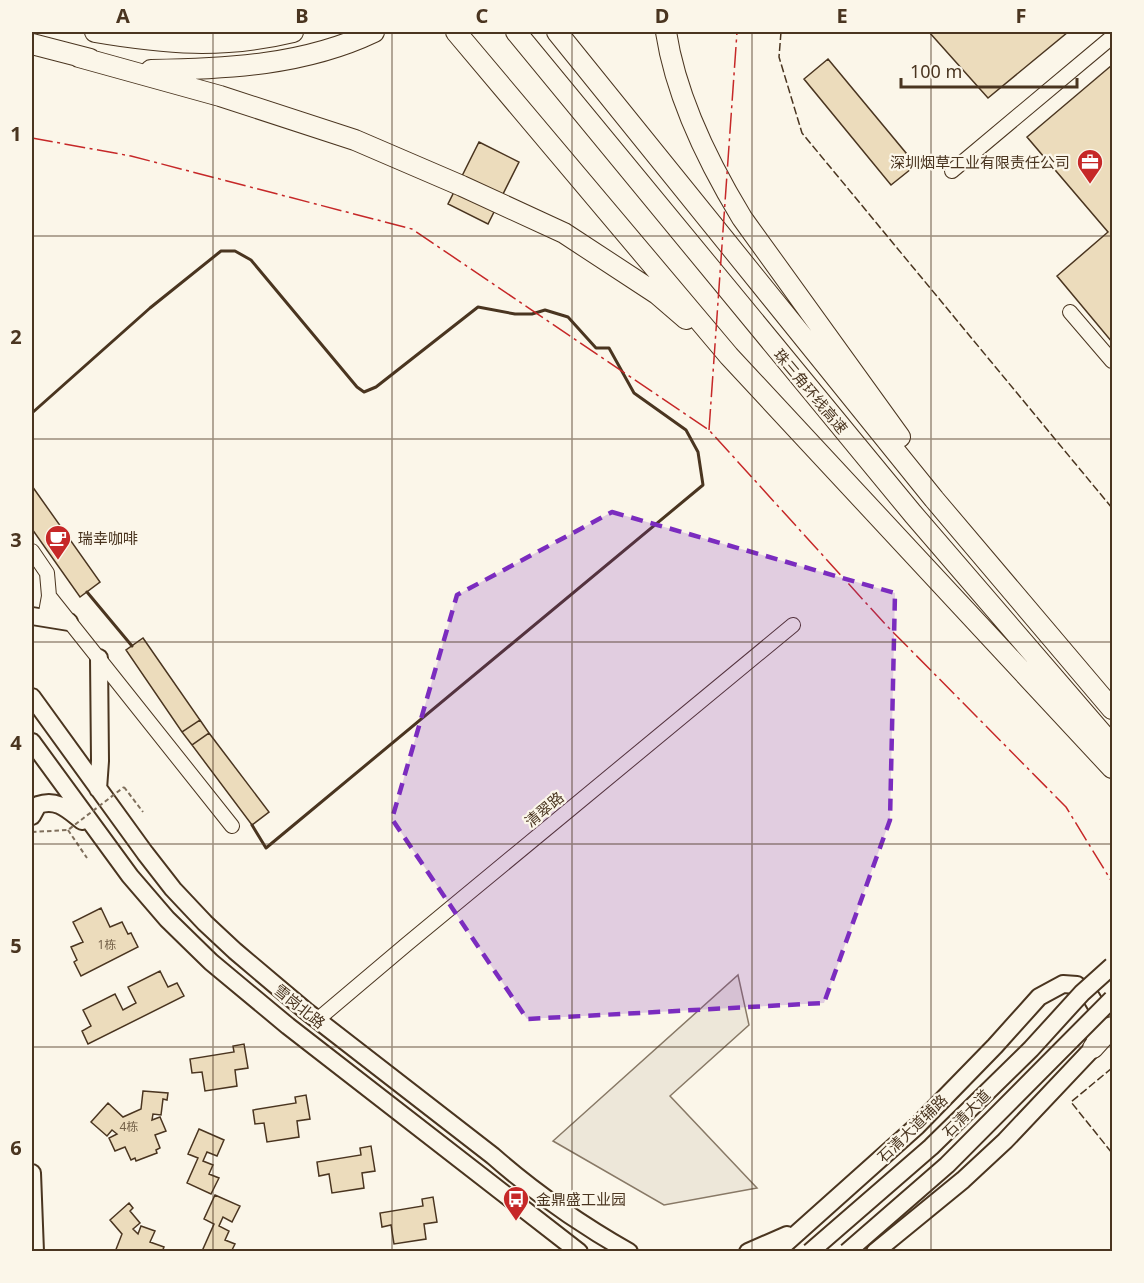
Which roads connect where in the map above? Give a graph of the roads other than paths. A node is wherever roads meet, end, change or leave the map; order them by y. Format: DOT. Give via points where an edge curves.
graph roads {
  1 [pos="95,32"];
  2 [pos="293,32"];
  3 [pos="374,32"];
  4 [pos="456,32"];
  5 [pos="516,32"];
  6 [pos="557,32"];
  7 [pos="666,32"];
  8 [pos="1113,37"];
  9 [pos="32,44"];
  10 [pos="79,57"];
  11 [pos="952,171"];
  12 [pos="1070,312"];
  13 [pos="729,356"];
  14 [pos="1113,361"];
  15 [pos="32,551"];
  16 [pos="49,596"];
  17 [pos="1019,598"];
  18 [pos="38,617"];
  19 [pos="69,622"];
  20 [pos="793,625"];
  21 [pos="99,658"];
  22 [pos="32,697"];
  23 [pos="1113,709"];
  24 [pos="59,736"];
  25 [pos="1113,745"];
  26 [pos="35,746"];
  27 [pos="1113,768"];
  28 [pos="98,789"];
  29 [pos="32,816"];
  30 [pos="231,826"];
  31 [pos="100,835"];
  32 [pos="1113,966"];
  33 [pos="1113,999"];
  34 [pos="318,1020"];
  35 [pos="1113,1027"];
  36 [pos="1093,1048"];
  37 [pos="32,1173"];
  38 [pos="809,1222"];
  39 [pos="881,1248"];
  40 [pos="35,1251"];
  41 [pos="579,1251"];
  42 [pos="629,1251"];
  43 [pos="748,1251"];
  44 [pos="776,1251"];
  45 [pos="810,1251"];
  46 [pos="847,1251"];
  1 -- 2 [label="highway" via="193,44 244,41"];
  3 -- 10 [label="highway" via="283,61 209,70 140,70"];
  4 -- 13 [label="highway"];
  5 -- 25 [label="highway, 珠三角环线高速" via="913,514"];
  6 -- 17 [label="highway, 珠三角环线高速" via="934,499"];
  7 -- 17 [label="highway" via="692,120 742,218"];
  8 -- 11 [label="street"];
  9 -- 10 [label="highway"];
  10 -- 13 [label="highway" via="220,96 355,140 543,223 657,294"];
  12 -- 14 [label="street"];
  13 -- 27 [label="highway"];
  15 -- 16 [label="street" via="47,573"];
  16 -- 18 [label="street"];
  16 -- 19 [label="street"];
  17 -- 23 [label="highway, 珠三角环线高速"];
  18 -- 19 [label="main road"];
  19 -- 21 [label="street"];
  20 -- 34 [label="street, 清翠路"];
  21 -- 28 [label="main road"];
  21 -- 30 [label="street"];
  22 -- 24 [label="main road, 雪岗北路"];
  24 -- 26 [label="main road"];
  24 -- 28 [label="main road, 雪岗北路"];
  26 -- 31 [label="main road, 雪岗北路"];
  28 -- 34 [label="main road, 雪岗北路" via="181,898 235,951"];
  29 -- 31 [label="main road" via="38,805 54,802"];
  31 -- 41 [label="main road, 雪岗北路" via="167,919 211,962"];
  32 -- 45 [label="main road, 石清大道, bridge" via="932,1147"];
  33 -- 46 [label="main road, 石清大道, bridge" via="947,1165"];
  34 -- 42 [label="main road, 雪岗北路" via="519,1178 587,1227"];
  35 -- 36 [label="highway"];
  36 -- 38 [label="main road, 石清大道辅路" via="1099,1023 1098,1009 1091,997 1077,985 1063,984 1039,997 917,1126"];
  36 -- 39 [label="main road" via="1005,1141"];
  37 -- 40 [label="main road"];
  38 -- 43 [label="main road" via="779,1240"];
  38 -- 44 [label="main road, 石清大道辅路"];
}
